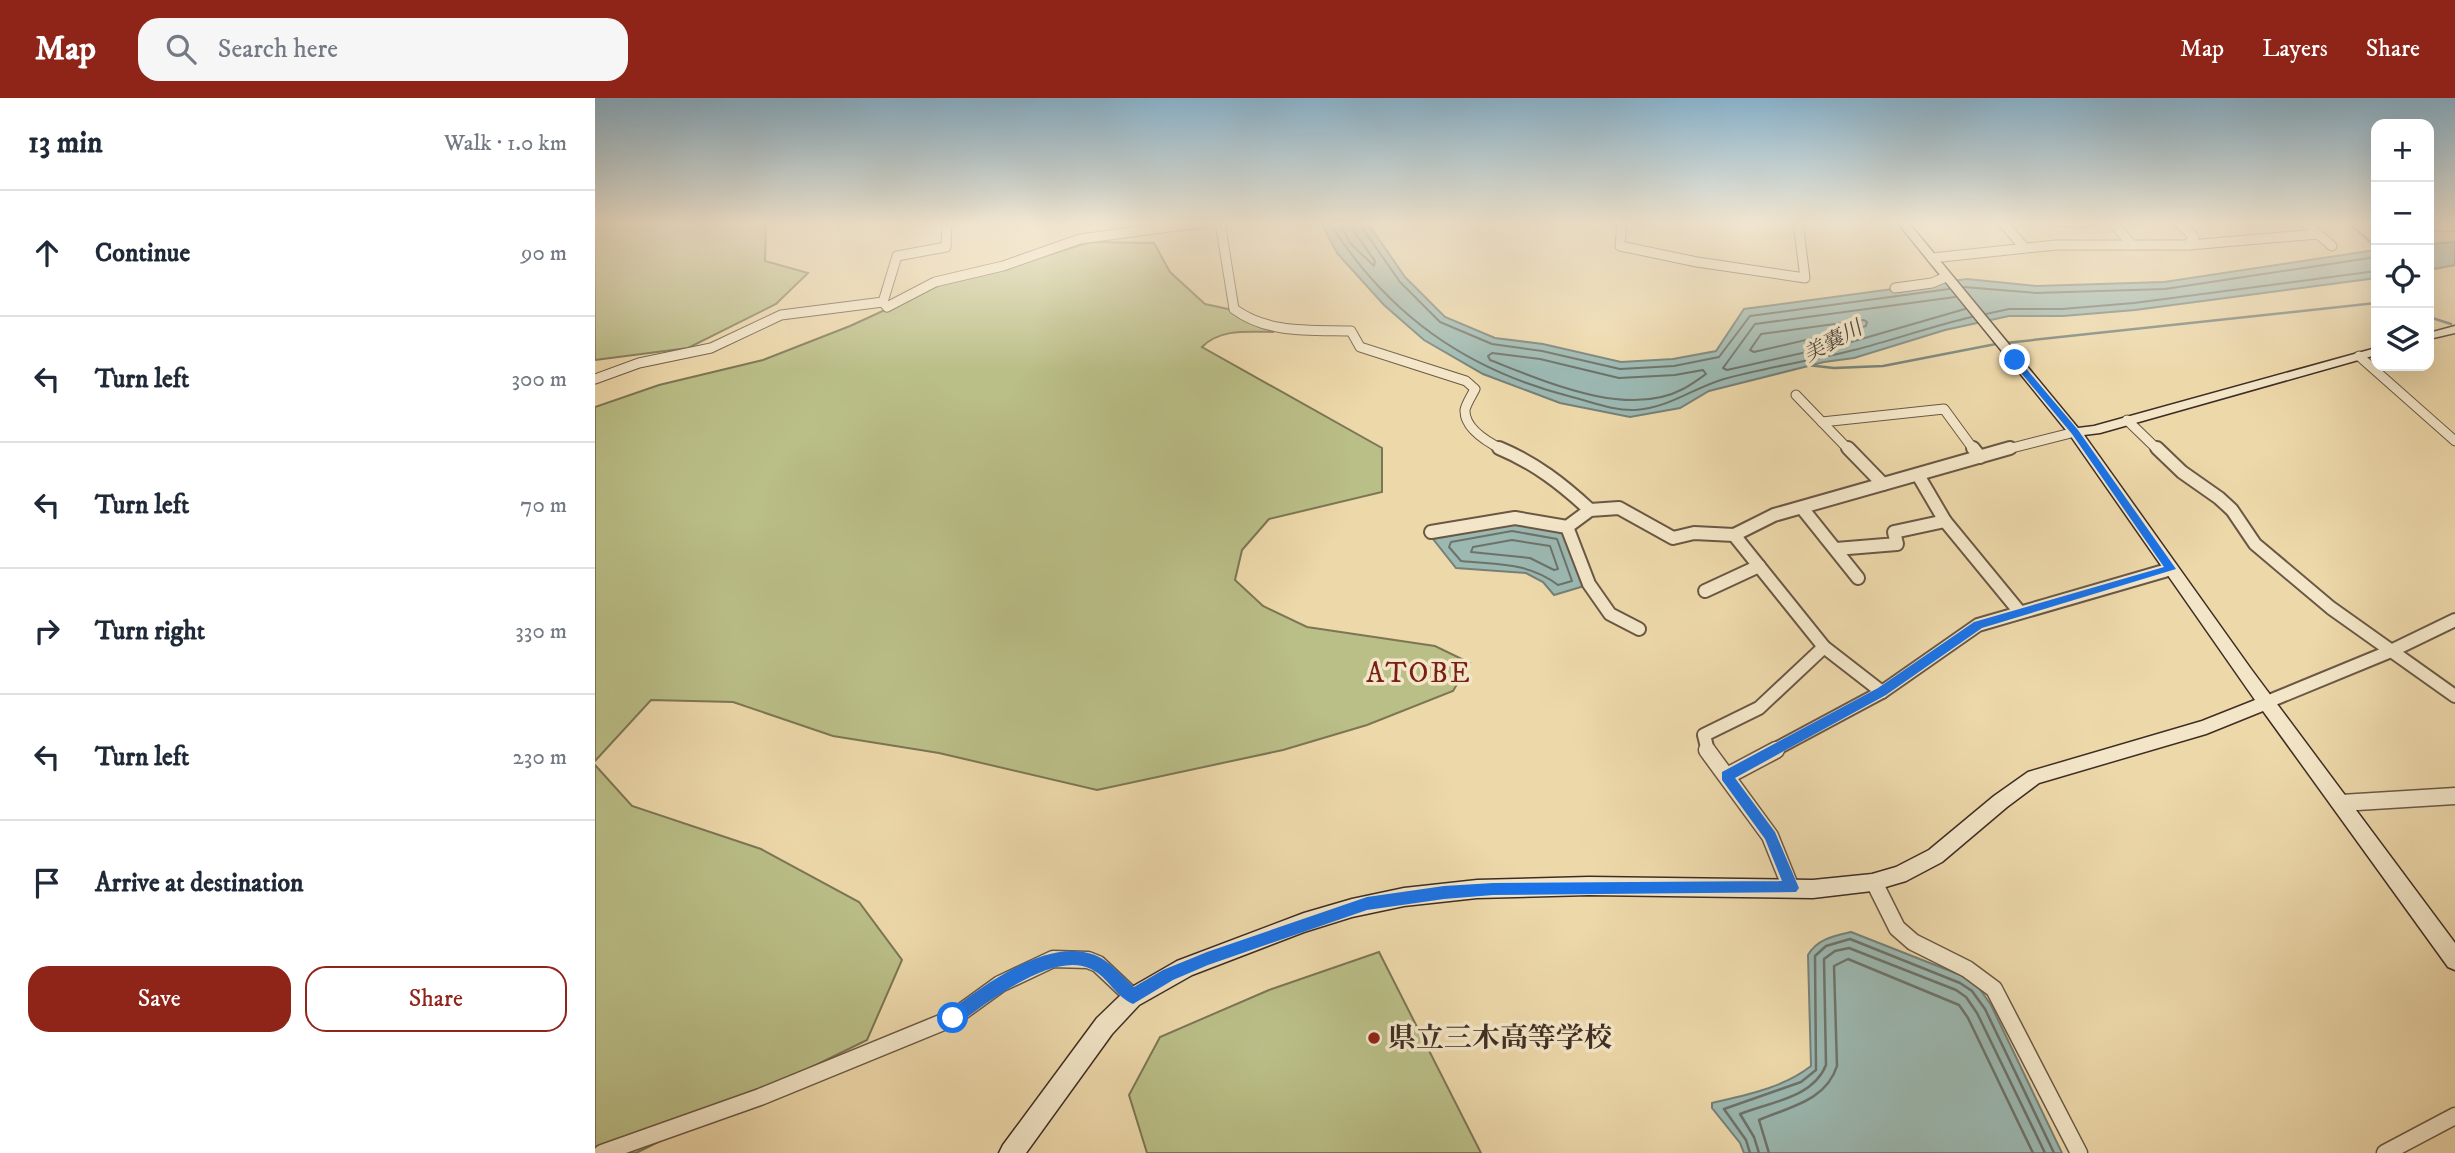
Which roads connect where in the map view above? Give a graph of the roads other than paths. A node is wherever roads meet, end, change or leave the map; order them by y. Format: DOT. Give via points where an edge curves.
graph roads {
  1 [pos="892,271"];
  2 [pos="981,271"];
  3 [pos="1228,271"];
  4 [pos="1759,271"];
  5 [pos="1804,271"];
  6 [pos="1942,271"];
  7 [pos="1946,277"];
  8 [pos="1895,288"];
  9 [pos="883,302"];
  10 [pos="2455,329"];
  11 [pos="2434,335"];
  12 [pos="2371,352"];
  13 [pos="2359,356"];
  14 [pos="595,379"];
  15 [pos="1796,395"];
  16 [pos="2127,420"];
  17 [pos="1822,422"];
  18 [pos="2450,429"];
  19 [pos="2075,432"];
  20 [pos="2455,441"];
  21 [pos="1980,457"];
  22 [pos="1918,475"];
  23 [pos="1884,484"];
  24 [pos="1801,508"];
  25 [pos="1590,510"];
  26 [pos="1945,521"];
  27 [pos="1567,527"];
  28 [pos="1431,532"];
  29 [pos="1734,535"];
  30 [pos="1836,549"];
  31 [pos="1759,566"];
  32 [pos="2171,569"];
  33 [pos="1859,579"];
  34 [pos="1705,591"];
  35 [pos="2019,611"];
  36 [pos="2455,620"];
  37 [pos="1639,629"];
  38 [pos="1824,648"];
  39 [pos="2391,651"];
  40 [pos="1882,692"];
  41 [pos="2455,696"];
  42 [pos="2267,702"];
  43 [pos="1727,776"];
  44 [pos="2455,796"];
  45 [pos="2341,803"];
  46 [pos="1874,882"];
  47 [pos="1791,888"];
  48 [pos="2455,960"];
  49 [pos="1133,997"];
  50 [pos="2455,1116"];
  51 [pos="603,1153"];
  52 [pos="1011,1153"];
  53 [pos="2079,1153"];
  54 [pos="2385,1153"];
  1 -- 9 [label="street"];
  2 -- 9 [label="street" via="935,282 887,307"];
  3 -- 25 [label="street" via="1234,309 1264,325 1351,331 1360,346 1466,381 1475,389 1465,409 1468,422 1487,443 1525,459"];
  4 -- 5 [label="street" via="1805,278"];
  6 -- 7 [label="street"];
  7 -- 8 [label="street"];
  7 -- 19 [label="street"];
  9 -- 14 [label="street" via="781,315 711,348 639,363"];
  10 -- 11 [label="street"];
  12 -- 13 [label="street"];
  13 -- 16 [label="street"];
  13 -- 18 [label="street"];
  15 -- 17 [label="street"];
  16 -- 19 [label="street"];
  16 -- 39 [label="street" via="2182,472 2232,510 2255,544"];
  17 -- 21 [label="street" via="1944,408"];
  17 -- 23 [label="street"];
  18 -- 20 [label="street"];
  19 -- 21 [label="street"];
  19 -- 32 [label="street"];
  21 -- 22 [label="street"];
  22 -- 23 [label="street"];
  22 -- 26 [label="street"];
  23 -- 24 [label="street"];
  24 -- 29 [label="street" via="1774,515"];
  24 -- 30 [label="street"];
  25 -- 27 [label="street"];
  25 -- 29 [label="street" via="1619,508 1673,538 1694,533"];
  26 -- 30 [label="street" via="1894,532 1897,544"];
  26 -- 35 [label="street"];
  27 -- 28 [label="street" via="1515,518"];
  27 -- 37 [label="street" via="1589,584 1610,614"];
  29 -- 31 [label="street"];
  30 -- 33 [label="street"];
  31 -- 34 [label="street"];
  31 -- 38 [label="street"];
  32 -- 35 [label="street"];
  32 -- 42 [label="street"];
  35 -- 40 [label="street" via="1978,625"];
  36 -- 39 [label="street"];
  38 -- 40 [label="street"];
  38 -- 43 [label="street" via="1759,708 1704,735 1707,750"];
  39 -- 41 [label="street"];
  39 -- 42 [label="street"];
  40 -- 43 [label="street"];
  42 -- 45 [label="street"];
  42 -- 46 [label="street" via="2206,727 2034,777 1940,853"];
  43 -- 47 [label="street" via="1770,836"];
  44 -- 45 [label="street"];
  45 -- 48 [label="street"];
  46 -- 47 [label="street"];
  46 -- 53 [label="street" via="1897,928 1994,989"];
  47 -- 49 [label="street" via="1493,889 1367,904 1207,959 1168,975"];
  49 -- 51 [label="street" via="1098,964 1053,959 1000,984 953,1018 760,1097"];
  49 -- 52 [label="street" via="1094,1038"];
  50 -- 54 [label="street"];
}
